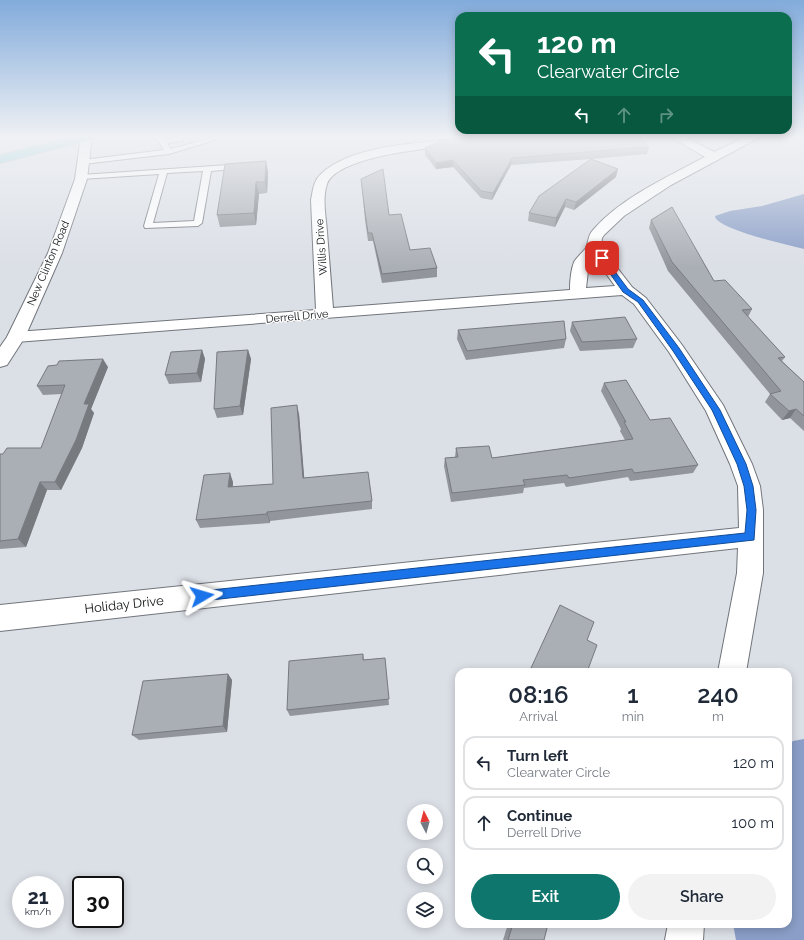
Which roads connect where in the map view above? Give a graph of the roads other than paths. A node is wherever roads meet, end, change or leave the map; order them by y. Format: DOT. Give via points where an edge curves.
graph roads {
  1 [pos="81,180"];
  2 [pos="162,180"];
  3 [pos="205,180"];
  4 [pos="323,180"];
  5 [pos="671,180"];
  6 [pos="594,247"];
  7 [pos="626,290"];
  8 [pos="578,294"];
  9 [pos="325,314"];
  10 [pos="16,337"];
  11 [pos="0,361"];
  12 [pos="750,537"];
  13 [pos="0,618"];
  14 [pos="733,668"];
  15 [pos="686,928"];
  16 [pos="684,940"];
  1 -- 10 [label="street, New Clinton Road" via="55,253"];
  2 -- 3 [label="lane" via="148,226 198,223"];
  4 -- 9 [label="street, Willis Drive" via="319,186 318,200"];
  5 -- 6 [label="street" via="619,213 599,232"];
  6 -- 7 [label="street"];
  6 -- 8 [label="street" via="582,262"];
  7 -- 8 [label="street, Derrell Drive"];
  7 -- 12 [label="street" via="640,301 676,349 716,410 742,464 749,486 752,510"];
  8 -- 9 [label="street, Derrell Drive"];
  9 -- 10 [label="street, Derrell Drive"];
  10 -- 11 [label="street, New Clinton Road"];
  12 -- 13 [label="street, Holiday Drive"];
  12 -- 14 [label="street" via="750,573"];
  15 -- 16 [label="street"];
}
